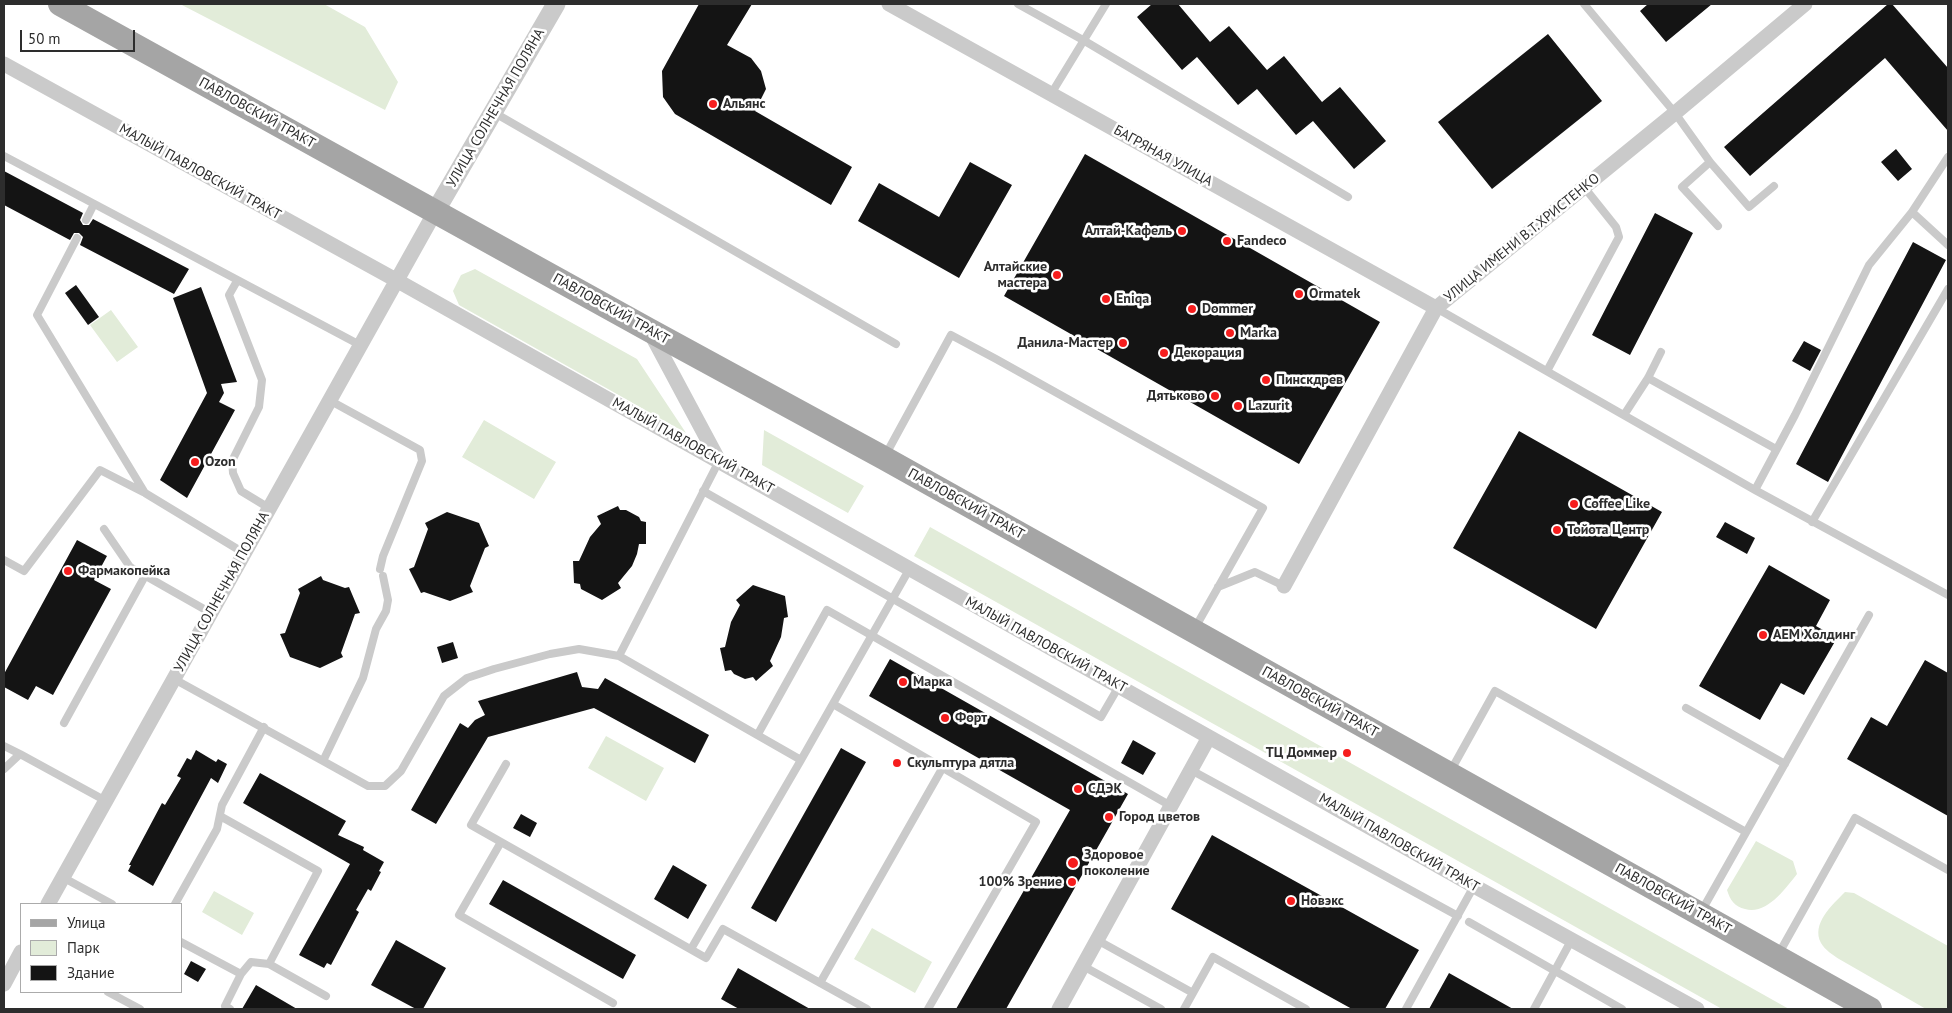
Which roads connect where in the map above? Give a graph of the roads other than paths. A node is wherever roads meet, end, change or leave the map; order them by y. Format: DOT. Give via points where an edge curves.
graph roads {
  1 [pos="60,4"];
  2 [pos="556,4"];
  3 [pos="890,4"];
  4 [pos="1018,4"];
  5 [pos="1106,4"];
  6 [pos="1584,4"];
  7 [pos="1805,4"];
  8 [pos="1083,40"];
  9 [pos="4,64"];
  10 [pos="1051,94"];
  11 [pos="493,112"];
  12 [pos="1675,113"];
  13 [pos="4,156"];
  14 [pos="1948,157"];
  15 [pos="1710,162"];
  16 [pos="1774,186"];
  17 [pos="1584,187"];
  18 [pos="1348,196"];
  19 [pos="94,204"];
  20 [pos="436,212"];
  21 [pos="1912,212"];
  22 [pos="86,220"];
  23 [pos="1718,226"];
  24 [pos="77,238"];
  25 [pos="1948,245"];
  26 [pos="396,280"];
  27 [pos="237,281"];
  28 [pos="1948,289"];
  29 [pos="1436,308"];
  30 [pos="649,330"];
  31 [pos="896,344"];
  32 [pos="360,345"];
  33 [pos="1662,352"];
  34 [pos="1547,371"];
  35 [pos="1648,378"];
  36 [pos="329,400"];
  37 [pos="1624,415"];
  38 [pos="1776,449"];
  39 [pos="884,458"];
  40 [pos="719,461"];
  41 [pos="1754,490"];
  42 [pos="703,491"];
  43 [pos="145,493"];
  44 [pos="269,508"];
  45 [pos="1812,522"];
  46 [pos="104,528"];
  47 [pos="244,553"];
  48 [pos="4,560"];
  49 [pos="910,568"];
  50 [pos="145,576"];
  51 [pos="1284,586"];
  52 [pos="1218,587"];
  53 [pos="1948,595"];
  54 [pos="892,600"];
  55 [pos="211,613"];
  56 [pos="1868,615"];
  57 [pos="1194,630"];
  58 [pos="872,636"];
  59 [pos="619,656"];
  60 [pos="174,679"];
  61 [pos="1119,686"];
  62 [pos="833,704"];
  63 [pos="1686,708"];
  64 [pos="64,723"];
  65 [pos="264,727"];
  66 [pos="758,734"];
  67 [pos="1210,737"];
  68 [pos="4,746"];
  69 [pos="20,754"];
  70 [pos="801,760"];
  71 [pos="323,761"];
  72 [pos="506,764"];
  73 [pos="1785,764"];
  74 [pos="943,767"];
  75 [pos="4,769"];
  76 [pos="1191,770"];
  77 [pos="1449,774"];
  78 [pos="106,800"];
  79 [pos="1171,806"];
  80 [pos="220,816"];
  81 [pos="1746,832"];
  82 [pos="501,842"];
  83 [pos="1948,870"];
  84 [pos="64,878"];
  85 [pos="1474,886"];
  86 [pos="49,903"];
  87 [pos="110,903"];
  88 [pos="176,903"];
  89 [pos="1700,914"];
  90 [pos="1458,916"];
  91 [pos="708,920"];
  92 [pos="1469,922"];
  93 [pos="723,929"];
  94 [pos="1098,940"];
  95 [pos="1572,940"];
  96 [pos="182,943"];
  97 [pos="690,949"];
  98 [pos="20,956"];
  99 [pos="1777,957"];
  100 [pos="269,964"];
  101 [pos="1083,966"];
  102 [pos="1555,971"];
  103 [pos="241,974"];
  104 [pos="820,983"];
  105 [pos="4,984"];
  106 [pos="110,993"];
  107 [pos="1193,993"];
  108 [pos="326,996"];
  109 [pos="613,1003"];
  110 [pos="140,1009"];
  111 [pos="230,1009"];
  112 [pos="867,1009"];
  113 [pos="928,1009"];
  114 [pos="1059,1009"];
  115 [pos="1161,1009"];
  116 [pos="1184,1009"];
  117 [pos="1306,1009"];
  118 [pos="1406,1009"];
  119 [pos="1534,1009"];
  120 [pos="1622,1009"];
  121 [pos="1696,1009"];
  122 [pos="1870,1009"];
  1 -- 20 [label="main road, ПАВЛОВСКИЙ ТРАКТ"];
  2 -- 11 [label="street, УЛИЦА СОЛНЕЧНАЯ ПОЛЯНА"];
  3 -- 10 [label="street, БАГРЯНАЯ УЛИЦА"];
  4 -- 8 [label="lane"];
  5 -- 8 [label="lane"];
  6 -- 12 [label="lane"];
  7 -- 12 [label="street, УЛИЦА ИМЕНИ В.Т.ХРИСТЕНКО"];
  8 -- 10 [label="lane"];
  8 -- 18 [label="lane"];
  9 -- 26 [label="street, МАЛЫЙ ПАВЛОВСКИЙ ТРАКТ"];
  10 -- 29 [label="street, БАГРЯНАЯ УЛИЦА"];
  11 -- 20 [label="street, УЛИЦА СОЛНЕЧНАЯ ПОЛЯНА"];
  11 -- 31 [label="lane"];
  12 -- 15 [label="lane"];
  12 -- 17 [label="street, УЛИЦА ИМЕНИ В.Т.ХРИСТЕНКО"];
  13 -- 19 [label="lane"];
  14 -- 21 [label="lane"];
  15 -- 16 [label="lane" via="1749,207"];
  15 -- 23 [label="lane" via="1682,187"];
  17 -- 29 [label="street, УЛИЦА ИМЕНИ В.Т.ХРИСТЕНКО"];
  17 -- 34 [label="lane" via="1616,226 1619,237"];
  19 -- 22 [label="lane"];
  19 -- 27 [label="lane"];
  20 -- 26 [label="street, УЛИЦА СОЛНЕЧНАЯ ПОЛЯНА"];
  20 -- 30 [label="main road, ПАВЛОВСКИЙ ТРАКТ"];
  21 -- 25 [label="lane"];
  21 -- 38 [label="lane" via="1870,265"];
  24 -- 43 [label="lane" via="37,315"];
  26 -- 32 [label="street, УЛИЦА СОЛНЕЧНАЯ ПОЛЯНА"];
  26 -- 40 [label="street, МАЛЫЙ ПАВЛОВСКИЙ ТРАКТ"];
  27 -- 32 [label="lane"];
  27 -- 44 [label="lane" via="229,295 262,380 262,393 259,406 232,461 233,474 242,490"];
  28 -- 45 [label="lane"];
  29 -- 34 [label="lane"];
  29 -- 51 [label="street, УЛИЦА ИМЕНИ В.Т.ХРИСТЕНКО"];
  30 -- 39 [label="main road, ПАВЛОВСКИЙ ТРАКТ"];
  30 -- 40 [label="street"];
  32 -- 36 [label="street, УЛИЦА СОЛНЕЧНАЯ ПОЛЯНА"];
  33 -- 35 [label="lane"];
  34 -- 37 [label="lane"];
  35 -- 37 [label="lane"];
  35 -- 38 [label="lane"];
  36 -- 44 [label="street, УЛИЦА СОЛНЕЧНАЯ ПОЛЯНА"];
  36 -- 71 [label="lane" via="420,450 422,461 383,556 382,572 388,600 386,612 376,629 363,678"];
  37 -- 41 [label="lane"];
  38 -- 41 [label="lane"];
  39 -- 52 [label="lane" via="951,335 1263,508"];
  39 -- 57 [label="main road, ПАВЛОВСКИЙ ТРАКТ"];
  40 -- 42 [label="lane"];
  40 -- 49 [label="street, МАЛЫЙ ПАВЛОВСКИЙ ТРАКТ"];
  41 -- 45 [label="lane"];
  42 -- 54 [label="lane"];
  42 -- 59 [label="lane"];
  43 -- 47 [label="lane"];
  43 -- 48 [label="lane" via="100,470 24,571"];
  44 -- 47 [label="street, УЛИЦА СОЛНЕЧНАЯ ПОЛЯНА"];
  45 -- 53 [label="lane"];
  46 -- 50 [label="lane" via="130,568"];
  47 -- 55 [label="street, УЛИЦА СОЛНЕЧНАЯ ПОЛЯНА"];
  49 -- 54 [label="lane"];
  49 -- 61 [label="street, МАЛЫЙ ПАВЛОВСКИЙ ТРАКТ"];
  50 -- 55 [label="lane"];
  50 -- 64 [label="lane"];
  51 -- 52 [label="lane" via="1255,572"];
  52 -- 57 [label="lane"];
  54 -- 58 [label="lane"];
  54 -- 61 [label="lane" via="1101,718"];
  55 -- 60 [label="street, УЛИЦА СОЛНЕЧНАЯ ПОЛЯНА"];
  56 -- 73 [label="lane"];
  57 -- 77 [label="main road, ПАВЛОВСКИЙ ТРАКТ"];
  58 -- 62 [label="lane"];
  58 -- 66 [label="lane" via="827,610"];
  58 -- 79 [label="lane"];
  59 -- 66 [label="lane"];
  59 -- 71 [label="lane" via="580,649 550,654 468,678 444,696 400,771 385,786 368,786"];
  60 -- 65 [label="lane"];
  60 -- 78 [label="street, УЛИЦА СОЛНЕЧНАЯ ПОЛЯНА"];
  61 -- 67 [label="street, МАЛЫЙ ПАВЛОВСКИЙ ТРАКТ"];
  62 -- 70 [label="lane"];
  62 -- 74 [label="lane"];
  63 -- 73 [label="lane"];
  65 -- 71 [label="lane"];
  65 -- 80 [label="lane" via="222,805"];
  66 -- 70 [label="lane"];
  67 -- 76 [label="street"];
  67 -- 85 [label="street, МАЛЫЙ ПАВЛОВСКИЙ ТРАКТ"];
  68 -- 69 [label="lane"];
  69 -- 75 [label="lane"];
  69 -- 78 [label="lane"];
  70 -- 91 [label="lane"];
  72 -- 82 [label="lane" via="471,825"];
  73 -- 81 [label="lane"];
  74 -- 104 [label="lane"];
  74 -- 113 [label="lane" via="1036,822"];
  76 -- 79 [label="street"];
  76 -- 90 [label="lane"];
  77 -- 81 [label="lane" via="1495,690"];
  77 -- 89 [label="main road, ПАВЛОВСКИЙ ТРАКТ"];
  78 -- 84 [label="street, УЛИЦА СОЛНЕЧНАЯ ПОЛЯНА"];
  79 -- 94 [label="street"];
  80 -- 88 [label="lane" via="217,828"];
  80 -- 100 [label="lane" via="318,872"];
  81 -- 89 [label="lane"];
  82 -- 97 [label="lane"];
  82 -- 109 [label="lane" via="459,915"];
  83 -- 99 [label="lane" via="1856,818"];
  84 -- 86 [label="street, УЛИЦА СОЛНЕЧНАЯ ПОЛЯНА"];
  84 -- 87 [label="lane"];
  85 -- 90 [label="lane"];
  85 -- 95 [label="street, МАЛЫЙ ПАВЛОВСКИЙ ТРАКТ"];
  89 -- 99 [label="main road, ПАВЛОВСКИЙ ТРАКТ"];
  90 -- 118 [label="lane"];
  91 -- 93 [label="lane"];
  91 -- 97 [label="lane"];
  92 -- 102 [label="lane"];
  93 -- 97 [label="lane" via="706,958"];
  93 -- 104 [label="lane"];
  94 -- 101 [label="street"];
  94 -- 107 [label="lane"];
  95 -- 102 [label="lane"];
  95 -- 121 [label="street, МАЛЫЙ ПАВЛОВСКИЙ ТРАКТ"];
  96 -- 103 [label="lane"];
  98 -- 105 [label="street"];
  99 -- 122 [label="main road, ПАВЛОВСКИЙ ТРАКТ"];
  100 -- 103 [label="lane" via="251,962"];
  100 -- 108 [label="lane"];
  101 -- 114 [label="street"];
  101 -- 115 [label="lane"];
  102 -- 119 [label="lane"];
  102 -- 120 [label="lane"];
  103 -- 111 [label="lane" via="225,1006"];
  104 -- 112 [label="lane"];
  106 -- 110 [label="lane"];
  107 -- 116 [label="lane"];
  107 -- 117 [label="lane" via="1213,957"];
}
